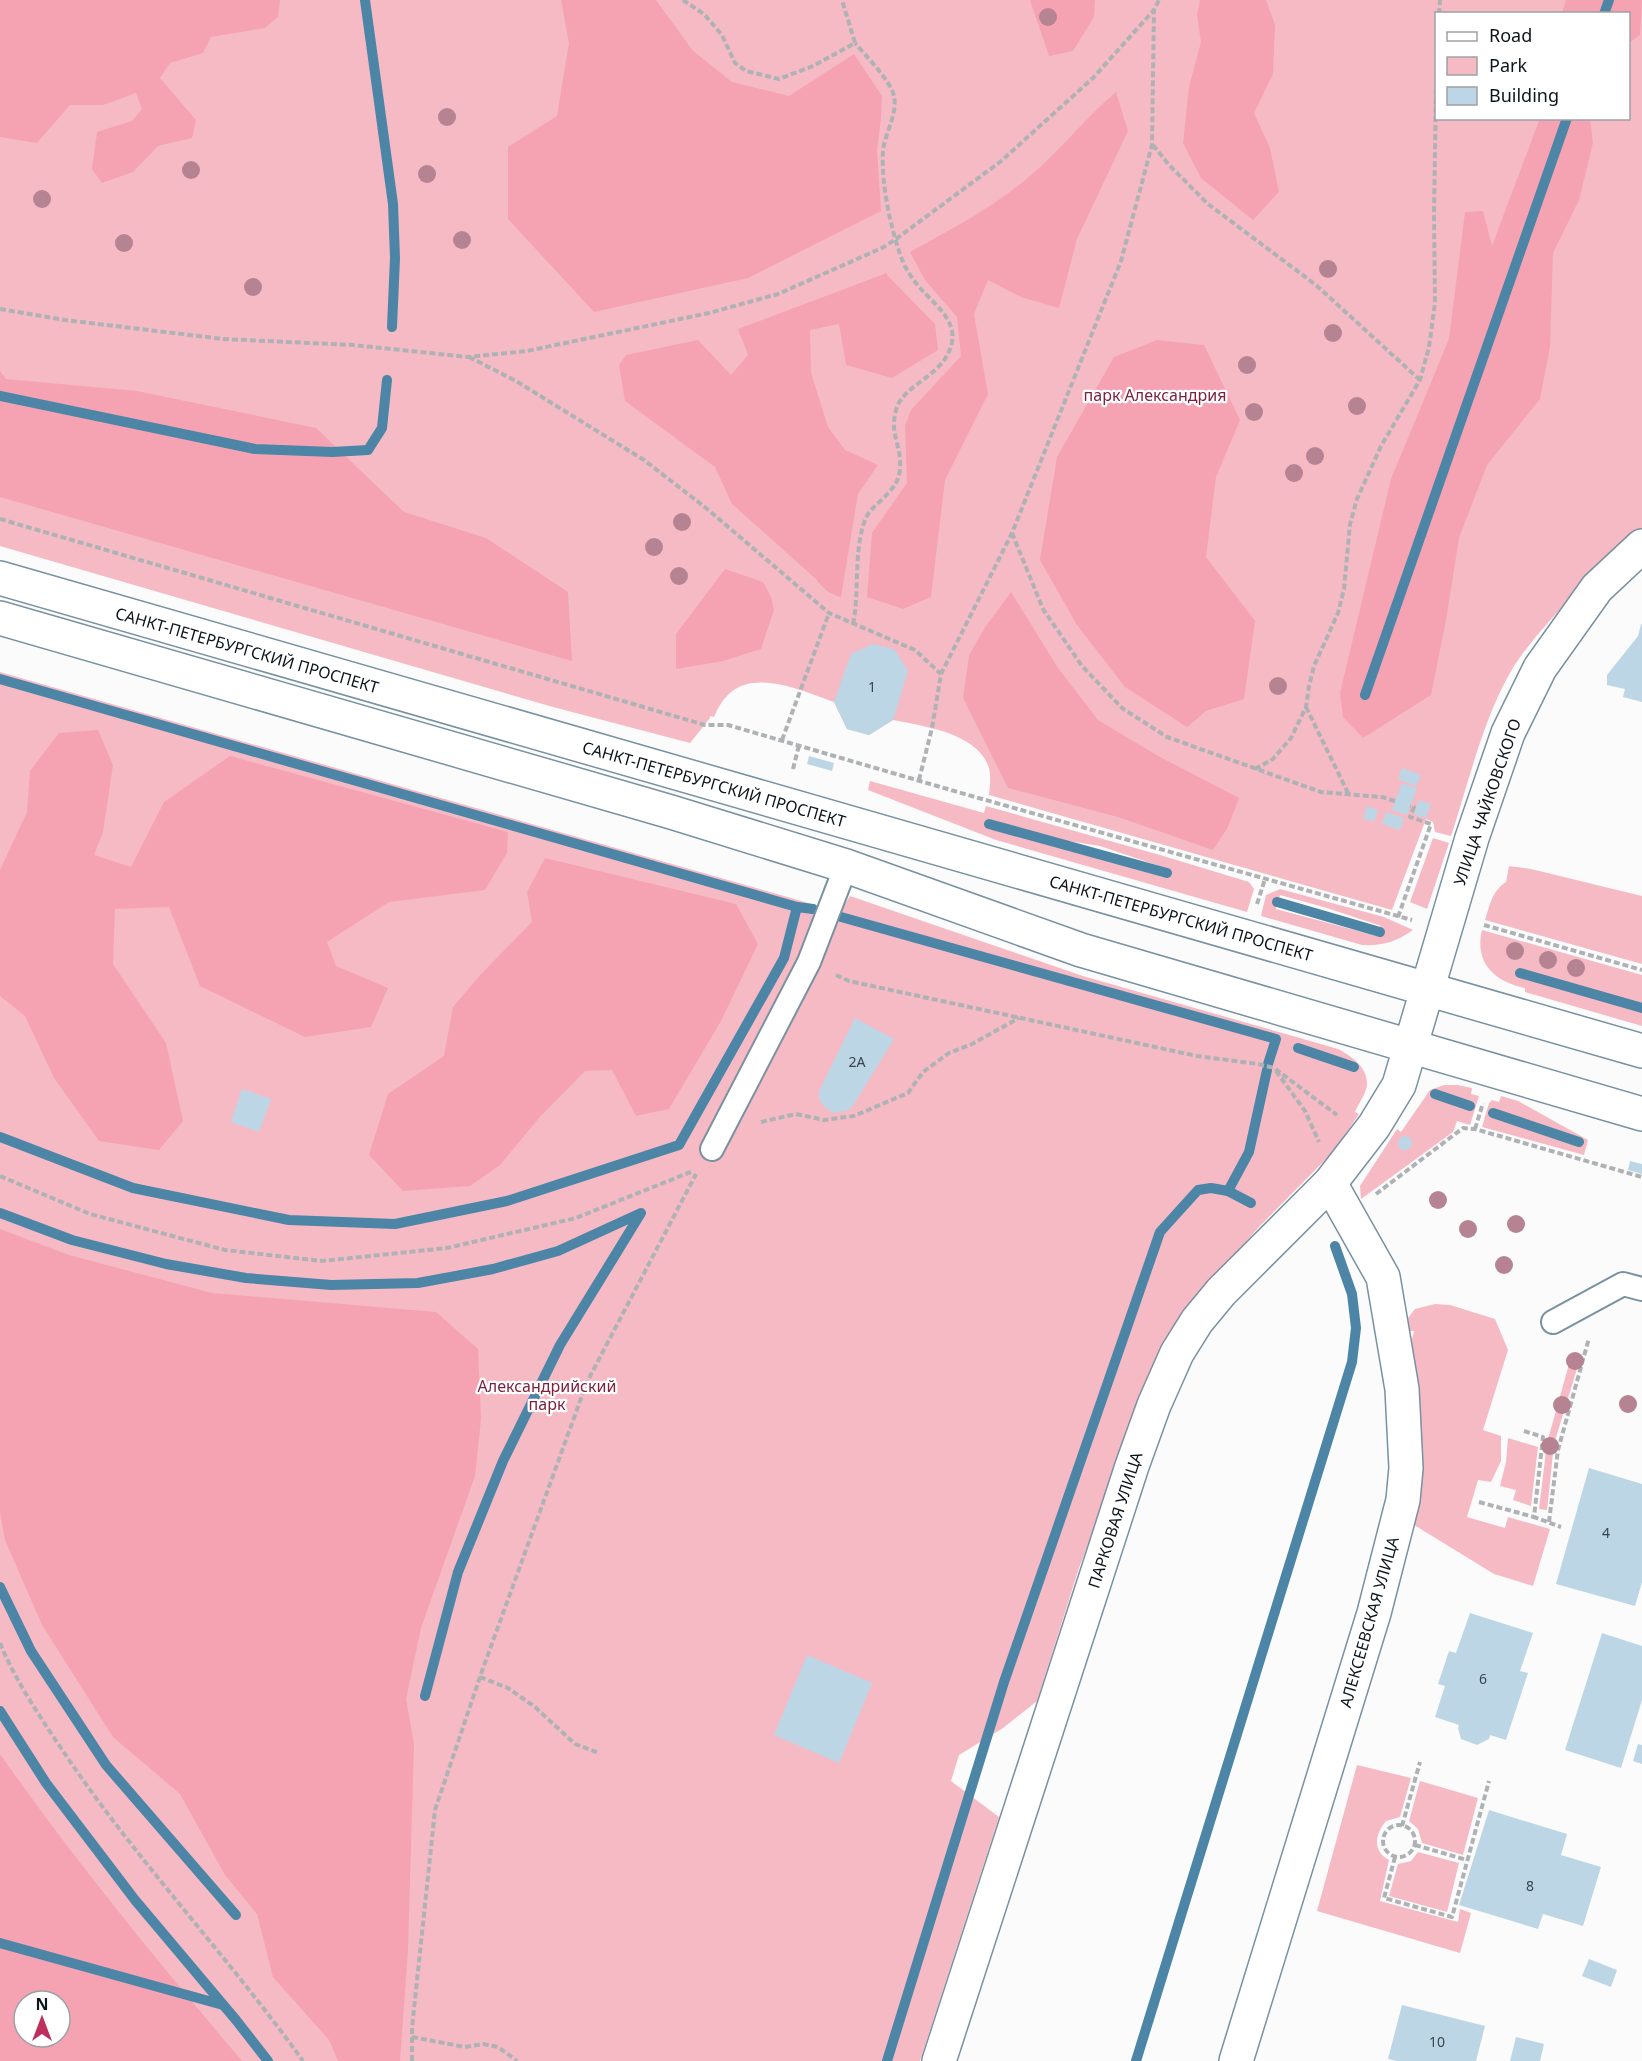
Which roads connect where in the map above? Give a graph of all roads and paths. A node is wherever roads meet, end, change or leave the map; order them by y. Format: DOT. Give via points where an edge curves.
graph roads {
  1 [pos="683,0"];
  2 [pos="842,0"];
  3 [pos="1159,0"];
  4 [pos="1155,10"];
  5 [pos="855,43"];
  6 [pos="1436,120"];
  7 [pos="1152,145"];
  8 [pos="896,239"];
  9 [pos="0,309"];
  10 [pos="468,357"];
  11 [pos="1420,380"];
  12 [pos="0,519"];
  13 [pos="1012,532"];
  14 [pos="1642,546"];
  15 [pos="0,579"];
  16 [pos="829,613"];
  17 [pos="0,618"];
  18 [pos="853,624"];
  19 [pos="941,674"];
  20 [pos="1306,707"];
  21 [pos="782,740"];
  22 [pos="800,745"];
  23 [pos="1255,769"];
  24 [pos="792,771"];
  25 [pos="919,780"];
  26 [pos="1349,795"];
  27 [pos="1395,801"];
  28 [pos="1410,806"];
  29 [pos="846,866"];
  30 [pos="1264,879"];
  31 [pos="1254,914"];
  32 [pos="1398,917"];
  33 [pos="1418,921"];
  34 [pos="1474,922"];
  35 [pos="808,962"];
  36 [pos="1642,970"];
  37 [pos="1428,989"];
  38 [pos="1020,1018"];
  39 [pos="1411,1047"];
  40 [pos="1642,1051"];
  41 [pos="1274,1068"];
  42 [pos="1483,1104"];
  43 [pos="1642,1114"];
  44 [pos="1344,1119"];
  45 [pos="1475,1129"];
  46 [pos="715,1143"];
  47 [pos="0,1176"];
  48 [pos="1642,1177"];
  49 [pos="1330,1183"];
  50 [pos="1372,1197"];
  51 [pos="1642,1289"];
  52 [pos="1553,1322"];
  53 [pos="1524,1431"];
  54 [pos="1479,1502"];
  55 [pos="1534,1517"];
  56 [pos="1549,1522"];
  57 [pos="1561,1527"];
  58 [pos="0,1643"];
  59 [pos="480,1677"];
  60 [pos="599,1754"];
  61 [pos="1420,1761"];
  62 [pos="1489,1781"];
  63 [pos="1402,1826"];
  64 [pos="1414,1845"];
  65 [pos="1395,1857"];
  66 [pos="1467,1860"];
  67 [pos="412,2037"];
  68 [pos="303,2061"];
  69 [pos="412,2061"];
  70 [pos="517,2061"];
  71 [pos="939,2061"];
  72 [pos="1236,2061"];
  1 -- 5 [label="path" via="704,14 722,35 735,63 746,71 779,79"];
  2 -- 5 [label="path"];
  3 -- 4 [label="path"];
  4 -- 7 [label="path"];
  4 -- 8 [label="path" via="1093,78 1000,162"];
  5 -- 8 [label="path" via="892,91 894,112 883,150 885,187"];
  6 -- 11 [label="path" via="1434,303"];
  7 -- 11 [label="path" via="1208,204 1316,285"];
  7 -- 13 [label="path" via="1121,261"];
  8 -- 10 [label="path" via="778,294 720,310 538,349"];
  8 -- 18 [label="path" via="905,266 950,324 952,342 944,360 898,405 893,428 900,470 893,488 865,518"];
  9 -- 10 [label="path" via="223,339 363,346"];
  10 -- 16 [label="path" via="516,381 644,460"];
  11 -- 20 [label="path" via="1381,446 1357,499 1350,524 1344,589 1338,613 1314,666"];
  12 -- 21 [label="path" via="705,725 728,725"];
  13 -- 19 [label="path"];
  13 -- 23 [label="path" via="1043,609 1082,666 1122,708 1167,737"];
  14 -- 37 [label="main road, УЛИЦА ЧАЙКОВСКОГО" via="1597,588 1540,668 1523,701 1484,802"];
  15 -- 37 [label="main road, САНКТ-ПЕТЕРБУРГСКИЙ ПРОСПЕКТ"];
  16 -- 18 [label="path"];
  16 -- 21 [label="path"];
  17 -- 29 [label="main road" via="659,808"];
  18 -- 19 [label="path" via="915,650"];
  19 -- 25 [label="path"];
  20 -- 23 [label="path" via="1291,738 1273,759"];
  20 -- 26 [label="path"];
  21 -- 22 [label="path"];
  22 -- 24 [label="path"];
  22 -- 25 [label="path"];
  23 -- 26 [label="path" via="1321,792"];
  25 -- 30 [label="path"];
  26 -- 27 [label="path"];
  28 -- 32 [label="path" via="1414,807 1410,817 1431,824"];
  29 -- 35 [label="lane"];
  29 -- 39 [label="main road" via="1081,950"];
  30 -- 31 [label="path"];
  30 -- 32 [label="path"];
  32 -- 33 [label="path"];
  34 -- 36 [label="path"];
  35 -- 38 [label="path" via="849,981"];
  35 -- 46 [label="lane"];
  37 -- 39 [label="main road, УЛИЦА ЧАЙКОВСКОГО"];
  37 -- 40 [label="main road, САНКТ-ПЕТЕРБУРГСКИЙ ПРОСПЕКТ"];
  38 -- 41 [label="path" via="1197,1056"];
  38 -- 46 [label="path" via="950,1053 923,1072 908,1093 854,1116 824,1120 796,1114 763,1121"];
  39 -- 43 [label="main road"];
  39 -- 49 [label="main road, ПАРКОВАЯ УЛИЦА" via="1399,1084 1374,1126"];
  41 -- 44 [label="path"];
  41 -- 49 [label="path" via="1305,1111 1319,1142"];
  42 -- 45 [label="path"];
  45 -- 48 [label="path"];
  45 -- 50 [label="path" via="1463,1128"];
  47 -- 59 [label="path" via="90,1214 225,1250 322,1261 447,1248 576,1218 699,1168 587,1382"];
  49 -- 71 [label="main road, ПАРКОВАЯ УЛИЦА" via="1221,1292 1177,1353 1128,1477"];
  49 -- 72 [label="main road, АЛЕКСЕЕВСКАЯ УЛИЦА" via="1383,1277 1402,1389 1406,1468 1403,1500 1374,1613"];
  51 -- 52 [label="lane" via="1623,1284"];
  52 -- 56 [label="path" via="1590,1334 1558,1450"];
  53 -- 55 [label="path" via="1543,1437"];
  54 -- 55 [label="path"];
  55 -- 56 [label="path"];
  56 -- 57 [label="path"];
  58 -- 68 [label="path" via="40,1717 93,1794"];
  59 -- 60 [label="path" via="508,1688 575,1744"];
  59 -- 67 [label="path" via="435,1810"];
  61 -- 63 [label="path"];
  62 -- 66 [label="path"];
  63 -- 64 [label="path" via="1414,1835"];
  63 -- 65 [label="path" via="1388,1830 1384,1837 1386,1852"];
  64 -- 65 [label="path" via="1408,1855"];
  64 -- 66 [label="path"];
  65 -- 66 [label="path" via="1384,1898 1452,1917"];
  67 -- 69 [label="path"];
  67 -- 70 [label="path" via="465,2047 498,2047"];
}
